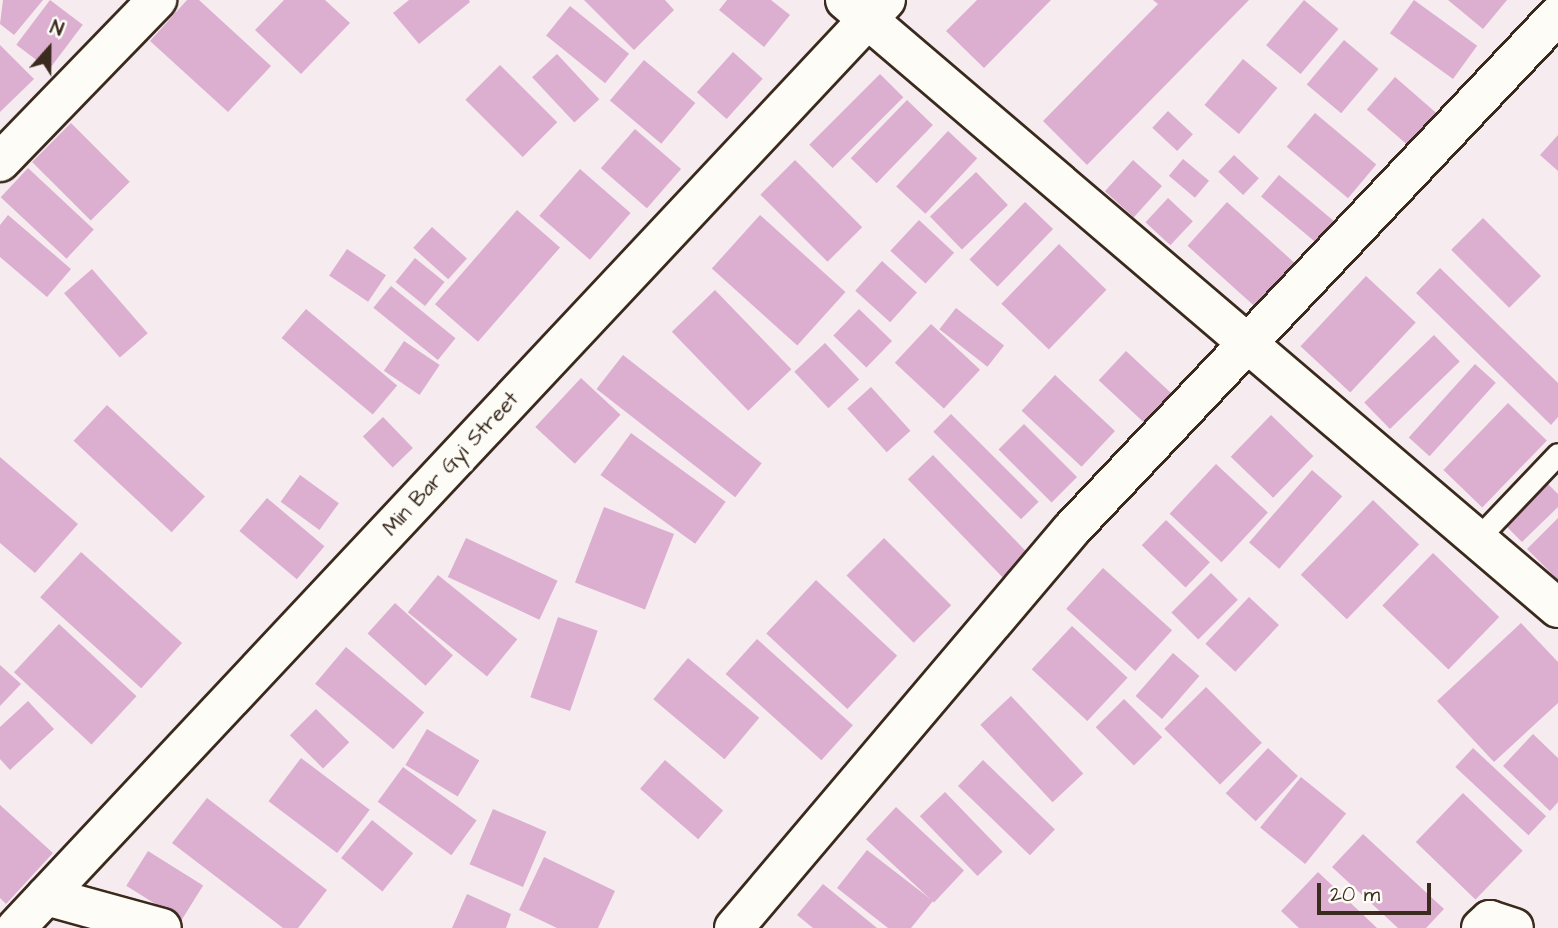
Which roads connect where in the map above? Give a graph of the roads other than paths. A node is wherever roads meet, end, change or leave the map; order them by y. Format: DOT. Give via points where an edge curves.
graph roads {
  1 [pos="158,0"];
  2 [pos="866,7"];
  3 [pos="1558,15"];
  4 [pos="0,162"];
  5 [pos="1246,339"];
  6 [pos="1558,454"];
  7 [pos="1477,539"];
  8 [pos="1558,608"];
  9 [pos="46,896"];
  10 [pos="16,928"];
  11 [pos="162,928"];
  12 [pos="734,928"];
  13 [pos="1481,928"];
  14 [pos="1514,928"];
  1 -- 4 [label="street"];
  2 -- 5 [label="street"];
  2 -- 9 [label="street, Min Bar Gyi Street"];
  3 -- 5 [label="street"];
  5 -- 7 [label="street"];
  5 -- 12 [label="street" via="1071,530"];
  6 -- 7 [label="lane"];
  7 -- 8 [label="street"];
  9 -- 10 [label="street, Min Bar Gyi Street"];
  9 -- 11 [label="street"];
  13 -- 14 [label="street" via="1490,919"];
}
